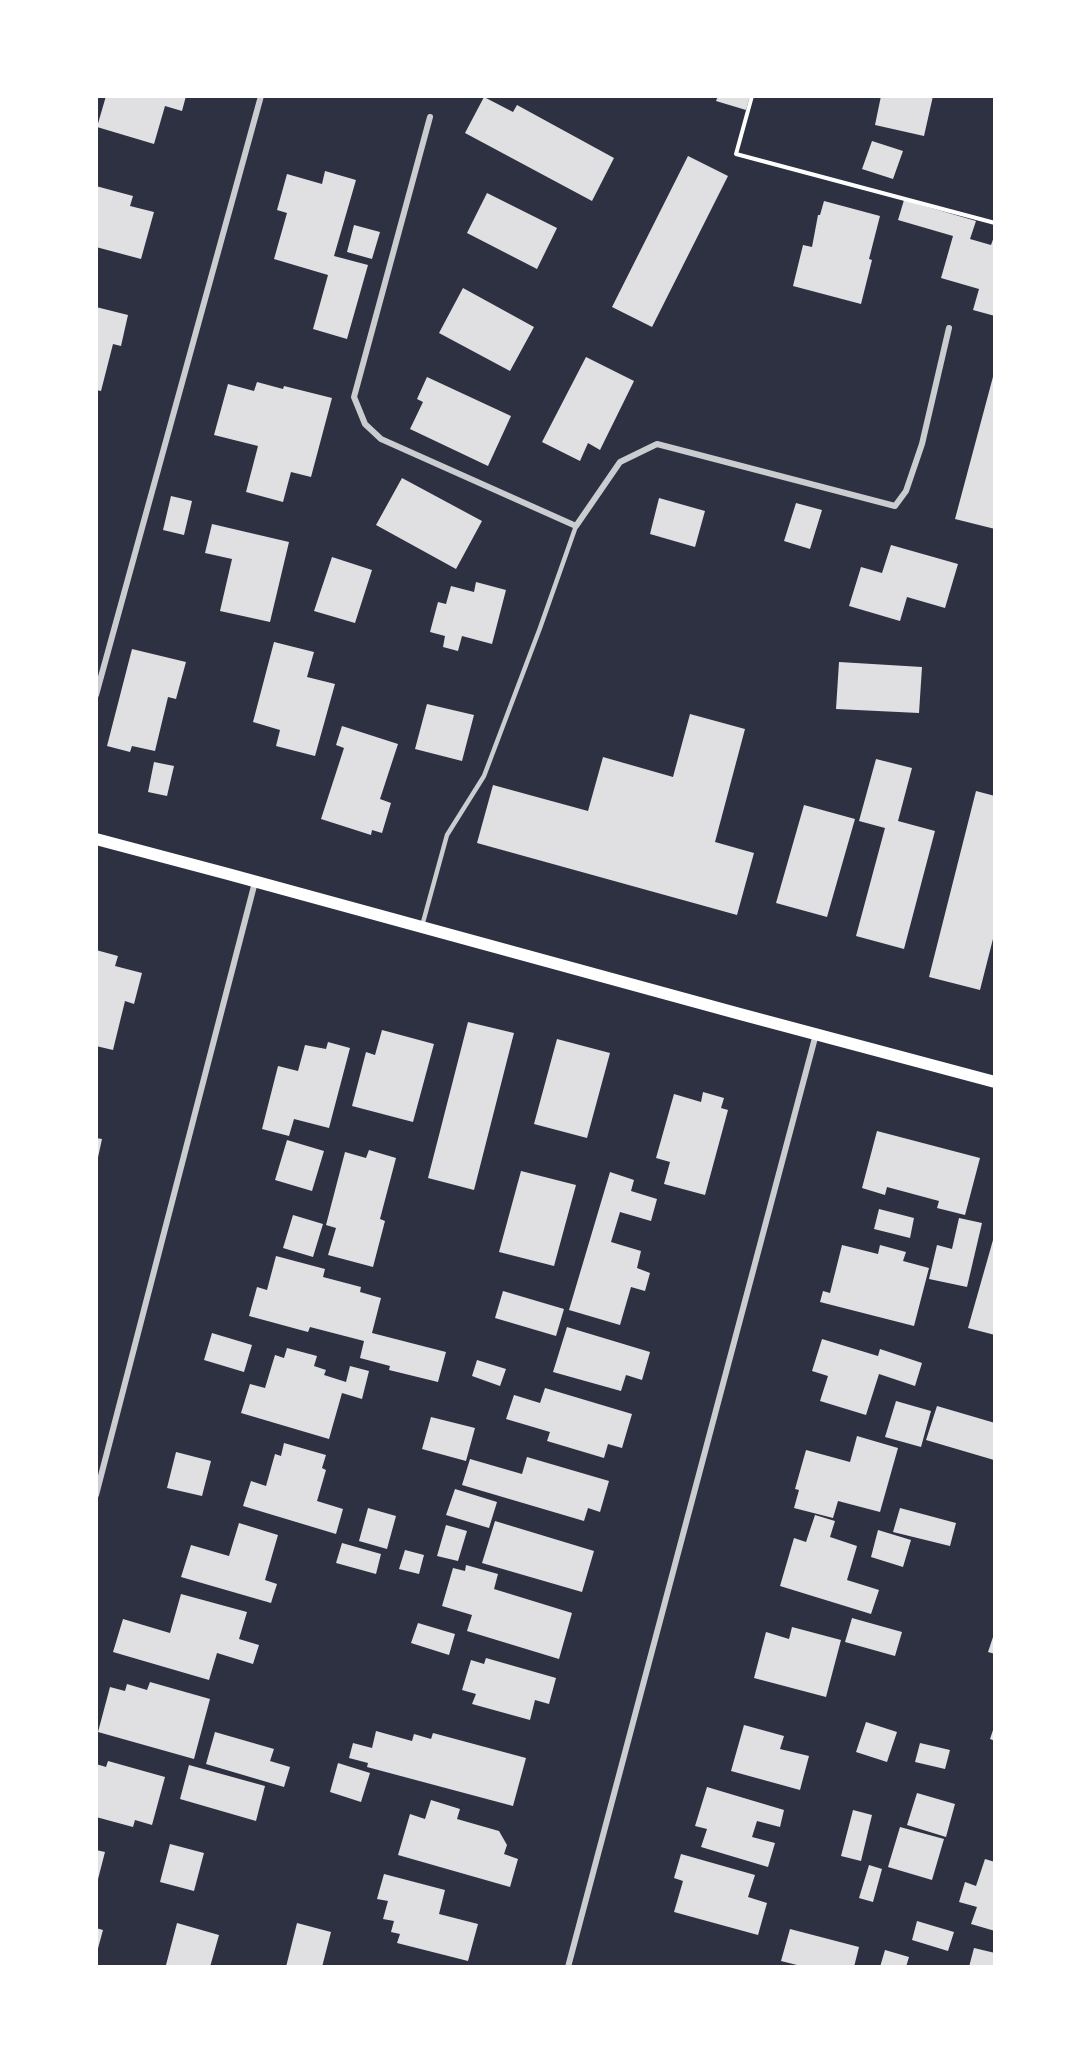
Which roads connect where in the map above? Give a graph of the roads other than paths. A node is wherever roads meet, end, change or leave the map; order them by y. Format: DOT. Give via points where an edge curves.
graph roads {
  1 [pos="261,96"];
  2 [pos="430,117"];
  3 [pos="949,328"];
  4 [pos="576,526"];
  5 [pos="96,695"];
  6 [pos="96,840"];
  7 [pos="255,881"];
  8 [pos="422,926"];
  9 [pos="816,1034"];
  10 [pos="995,1082"];
  11 [pos="96,1495"];
  12 [pos="568,1967"];
  1 -- 5 [label="street"];
  2 -- 4 [label="street" via="354,397 366,424 381,439"];
  3 -- 4 [label="street" via="922,444 906,491 895,506 657,444 620,462"];
  4 -- 8 [label="lane" via="484,776 447,835"];
  6 -- 7 [label="main road"];
  7 -- 8 [label="main road"];
  7 -- 11 [label="street"];
  8 -- 9 [label="main road"];
  9 -- 10 [label="main road"];
  9 -- 12 [label="street"];
}
